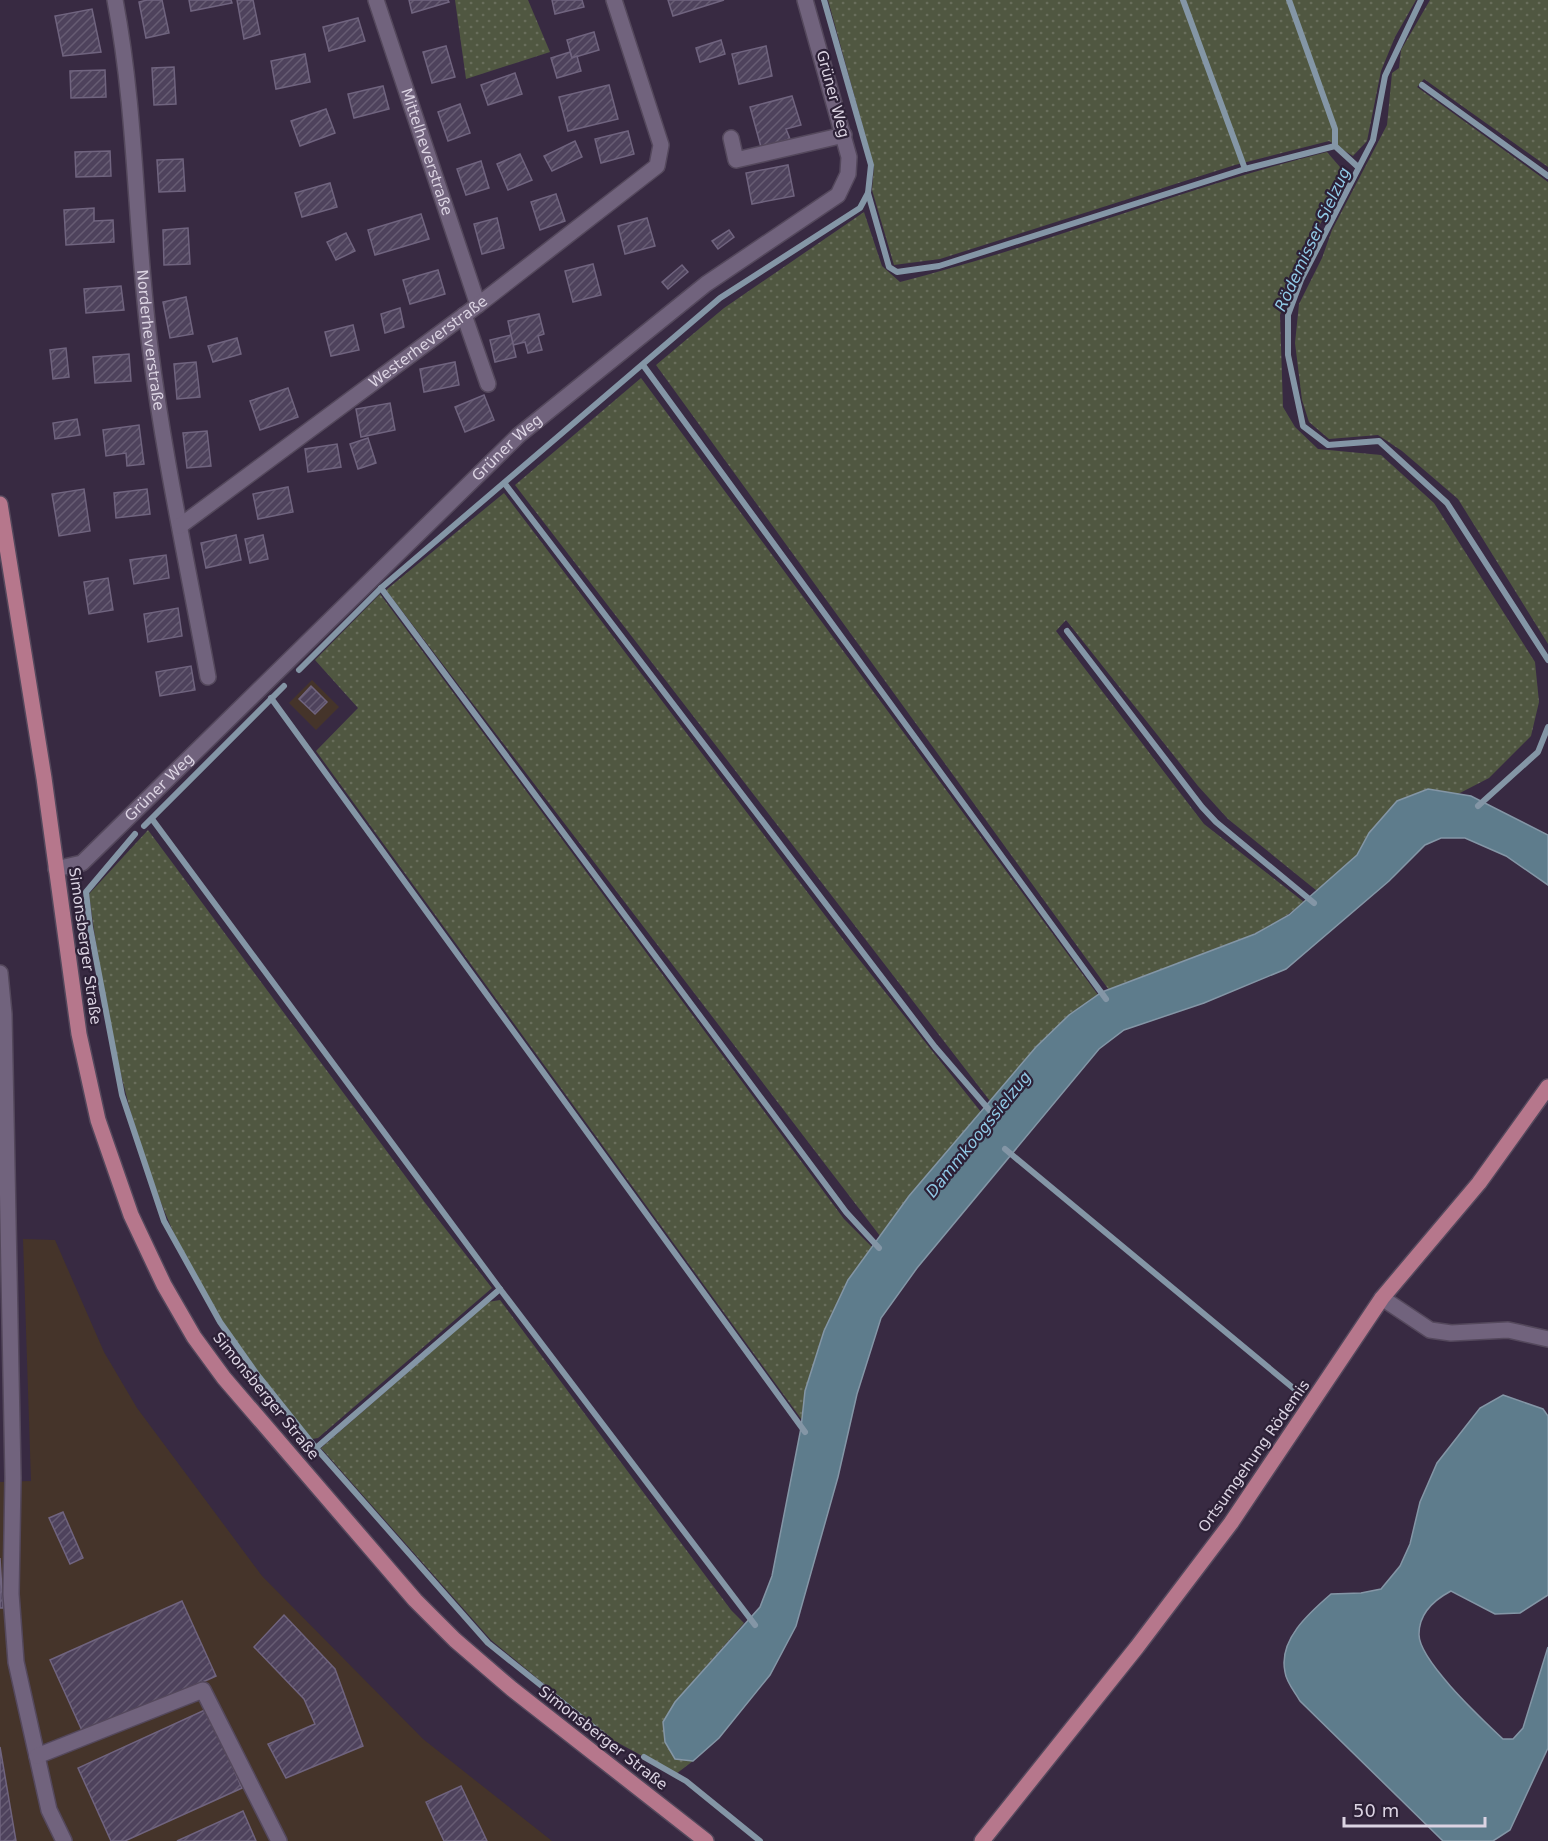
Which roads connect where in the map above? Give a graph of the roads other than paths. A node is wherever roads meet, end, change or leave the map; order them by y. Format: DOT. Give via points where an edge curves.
graph roads {
  1 [pos="115,0"];
  2 [pos="376,0"];
  3 [pos="614,0"];
  4 [pos="805,0"];
  5 [pos="844,135"];
  6 [pos="731,138"];
  7 [pos="478,305"];
  8 [pos="464,315"];
  9 [pos="488,384"];
  10 [pos="0,504"];
  11 [pos="180,526"];
  12 [pos="5,570"];
  13 [pos="208,677"];
  14 [pos="56,869"];
  15 [pos="0,973"];
  16 [pos="1548,1087"];
  17 [pos="1382,1298"];
  18 [pos="5,1331"];
  19 [pos="1548,1339"];
  20 [pos="37,1756"];
  21 [pos="64,1841"];
  22 [pos="279,1841"];
  23 [pos="706,1841"];
  24 [pos="982,1841"];
  1 -- 11 [label="street, Norderheverstraße" via="126,61 149,345"];
  2 -- 7 [label="street, Mittelheverstraße"];
  3 -- 7 [label="street, Westerheverstraße" via="661,145 657,166"];
  4 -- 5 [label="street, Grüner Weg"];
  5 -- 6 [label="street" via="736,160"];
  5 -- 14 [label="street, Grüner Weg" via="848,174 838,195 706,284 519,435 82,863"];
  7 -- 8 [label="street, Westerheverstraße"];
  8 -- 9 [label="street"];
  8 -- 11 [label="street, Westerheverstraße"];
  10 -- 12 [label="main road, Simonsberger Straße"];
  11 -- 13 [label="street, Norderheverstraße"];
  12 -- 14 [label="main road, Simonsberger Straße"];
  14 -- 23 [label="main road, Simonsberger Straße" via="79,1034 98,1120 130,1215 194,1337 265,1427 415,1600 455,1640 571,1737"];
  15 -- 18 [label="street" via="4,1014"];
  16 -- 17 [label="main road, Ortsumgehung Rödemis" via="1479,1183"];
  17 -- 19 [label="street" via="1430,1330 1508,1330"];
  17 -- 24 [label="main road, Ortsumgehung Rödemis" via="1231,1523"];
  18 -- 20 [label="street" via="13,1478 11,1594 15,1651"];
  20 -- 21 [label="street" via="50,1810"];
  20 -- 22 [label="street" via="203,1690"];
}
